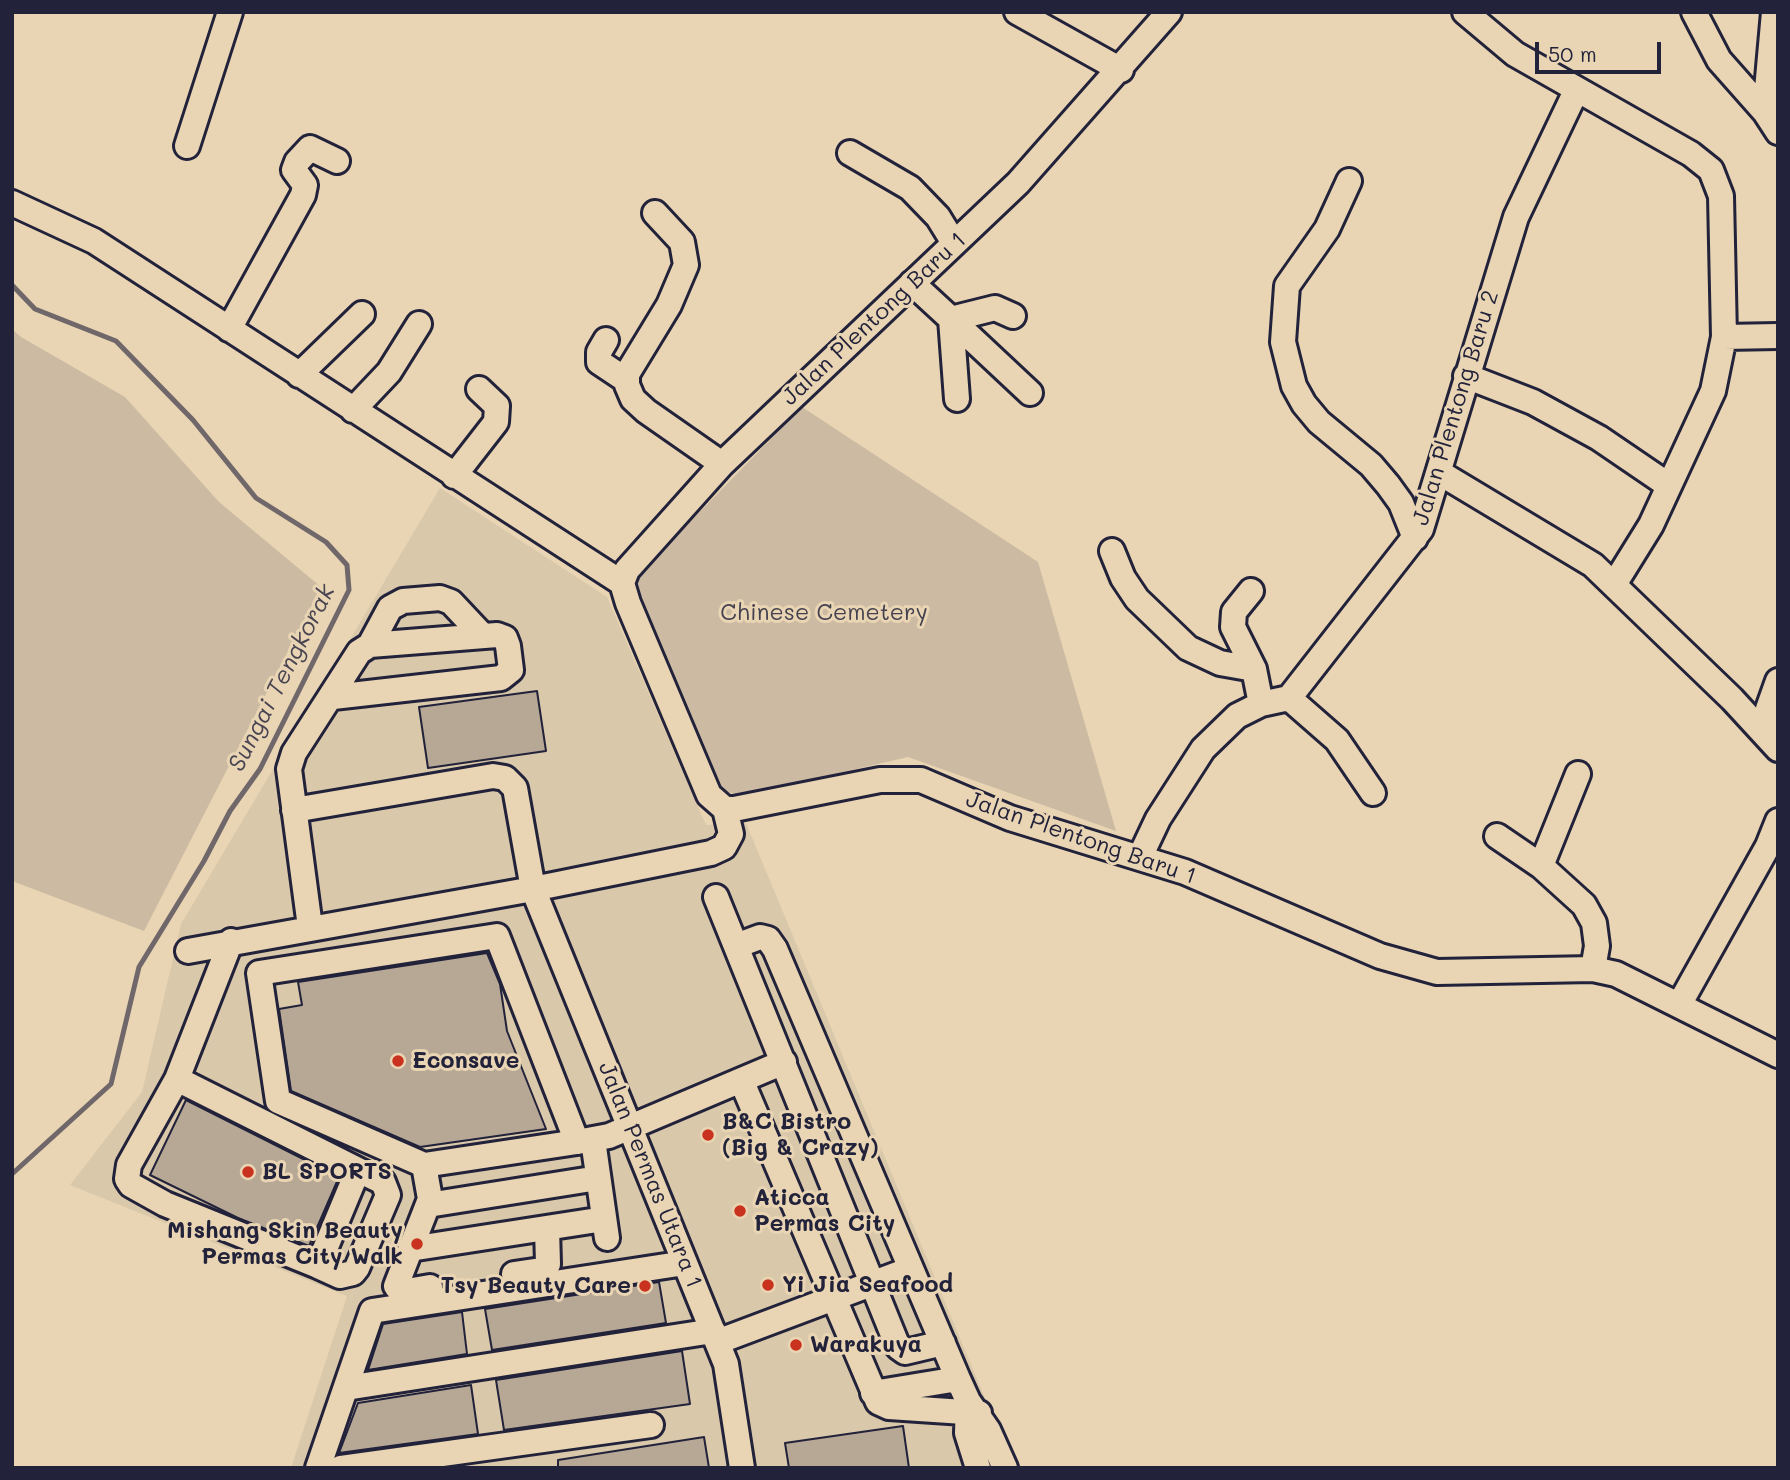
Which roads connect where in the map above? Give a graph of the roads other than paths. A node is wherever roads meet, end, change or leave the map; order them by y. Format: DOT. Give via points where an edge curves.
graph roads {
  1 [pos="230,12"];
  2 [pos="1017,12"];
  3 [pos="1169,12"];
  4 [pos="1465,12"];
  5 [pos="1694,12"];
  6 [pos="1774,12"];
  7 [pos="1121,70"];
  8 [pos="1576,91"];
  9 [pos="1759,107"];
  10 [pos="187,146"];
  11 [pos="850,153"];
  12 [pos="337,161"];
  13 [pos="1349,181"];
  14 [pos="12,203"];
  15 [pos="655,213"];
  16 [pos="954,243"];
  17 [pos="912,283"];
  18 [pos="362,314"];
  19 [pos="1013,316"];
  20 [pos="951,319"];
  21 [pos="419,324"];
  22 [pos="229,329"];
  23 [pos="1778,336"];
  24 [pos="1737,338"];
  25 [pos="606,340"];
  26 [pos="299,375"];
  27 [pos="1466,376"];
  28 [pos="626,380"];
  29 [pos="479,389"];
  30 [pos="1030,393"];
  31 [pos="957,399"];
  32 [pos="353,410"];
  33 [pos="722,464"];
  34 [pos="1440,473"];
  35 [pos="454,476"];
  36 [pos="1668,485"];
  37 [pos="1415,538"];
  38 [pos="1112,551"];
  39 [pos="622,583"];
  40 [pos="1615,583"];
  41 [pos="1251,591"];
  42 [pos="483,636"];
  43 [pos="370,645"];
  44 [pos="1254,670"];
  45 [pos="1778,681"];
  46 [pos="333,697"];
  47 [pos="1289,698"];
  48 [pos="1261,704"];
  49 [pos="1772,742"];
  50 [pos="1578,774"];
  51 [pos="1373,793"];
  52 [pos="725,809"];
  53 [pos="294,810"];
  54 [pos="1778,821"];
  55 [pos="1497,836"];
  56 [pos="1773,849"];
  57 [pos="1140,857"];
  58 [pos="1541,866"];
  59 [pos="533,889"];
  60 [pos="716,897"];
  61 [pos="310,927"];
  62 [pos="231,941"];
  63 [pos="736,946"];
  64 [pos="188,951"];
  65 [pos="1593,969"];
  66 [pos="1679,1005"];
  67 [pos="1778,1055"];
  68 [pos="784,1062"];
  69 [pos="177,1079"];
  70 [pos="742,1082"];
  71 [pos="631,1128"];
  72 [pos="585,1141"];
  73 [pos="424,1165"];
  74 [pos="358,1170"];
  75 [pos="598,1178"];
  76 [pos="428,1205"];
  77 [pos="547,1228"];
  78 [pos="410,1249"];
  79 [pos="685,1263"];
  80 [pos="318,1266"];
  81 [pos="911,1269"];
  82 [pos="873,1283"];
  83 [pos="833,1298"];
  84 [pos="715,1337"];
  85 [pos="943,1343"];
  86 [pos="345,1388"];
  87 [pos="873,1393"];
  88 [pos="968,1401"];
  89 [pos="651,1425"];
  90 [pos="318,1468"];
  91 [pos="341,1468"];
  92 [pos="743,1468"];
  93 [pos="978,1468"];
  94 [pos="1005,1468"];
  1 -- 10 [label="street"];
  2 -- 7 [label="street"];
  3 -- 7 [label="street, Jalan Plentong Baru 1"];
  4 -- 8 [label="street" via="1515,54"];
  5 -- 9 [label="street" via="1719,60"];
  6 -- 9 [label="street"];
  7 -- 16 [label="street, Jalan Plentong Baru 1" via="1018,183"];
  8 -- 24 [label="street" via="1640,123 1711,170 1721,196"];
  8 -- 27 [label="street, Jalan Plentong Baru 2" via="1516,217"];
  11 -- 16 [label="street" via="910,188"];
  12 -- 22 [label="street" via="310,148 297,163 294,170 305,185 303,195"];
  13 -- 37 [label="street" via="1327,229 1287,286 1283,342 1294,386 1304,404 1388,485"];
  14 -- 22 [label="street" via="94,241"];
  15 -- 28 [label="street" via="682,242 686,265"];
  16 -- 17 [label="street, Jalan Plentong Baru 1"];
  17 -- 20 [label="street"];
  17 -- 33 [label="street, Jalan Plentong Baru 1"];
  18 -- 26 [label="street"];
  19 -- 20 [label="street" via="998,308"];
  20 -- 30 [label="street"];
  20 -- 31 [label="street"];
  21 -- 32 [label="street" via="389,372"];
  22 -- 26 [label="street"];
  23 -- 24 [label="street"];
  24 -- 36 [label="street"];
  25 -- 28 [label="street" via="599,362"];
  26 -- 32 [label="street"];
  27 -- 34 [label="street, Jalan Plentong Baru 2"];
  27 -- 36 [label="street" via="1533,402 1599,438"];
  28 -- 33 [label="street" via="633,399 646,411"];
  29 -- 35 [label="street" via="497,406 496,422"];
  32 -- 35 [label="street"];
  33 -- 39 [label="street, Jalan Plentong Baru 1" via="627,570"];
  34 -- 37 [label="street, Jalan Plentong Baru 2"];
  34 -- 40 [label="street" via="1593,565"];
  35 -- 39 [label="street"];
  36 -- 40 [label="street" via="1651,524"];
  37 -- 47 [label="street, Jalan Plentong Baru 2"];
  38 -- 44 [label="street" via="1137,600 1188,648 1212,660"];
  39 -- 52 [label="street" via="704,786"];
  40 -- 49 [label="street"];
  41 -- 44 [label="street" via="1234,612 1233,627"];
  42 -- 43 [label="street"];
  42 -- 43 [label="street" via="451,602 440,598 403,601 390,608"];
  42 -- 46 [label="street" via="505,638 508,675"];
  43 -- 46 [label="street" via="359,652"];
  44 -- 48 [label="street"];
  45 -- 49 [label="street" via="1768,709"];
  46 -- 53 [label="street" via="289,769"];
  47 -- 48 [label="street"];
  47 -- 51 [label="street" via="1337,740"];
  48 -- 57 [label="street" via="1237,716 1203,749 1158,819"];
  50 -- 58 [label="street"];
  52 -- 57 [label="street, Jalan Plentong Baru 1" via="910,778 1041,829"];
  52 -- 59 [label="street" via="731,834 724,847 711,853"];
  53 -- 59 [label="street, Jalan Permas Utara 1" via="494,776 505,778 515,788"];
  53 -- 61 [label="street"];
  54 -- 56 [label="street"];
  55 -- 58 [label="street"];
  56 -- 66 [label="street"];
  57 -- 65 [label="street, Jalan Plentong Baru 1" via="1418,968 1487,974"];
  58 -- 65 [label="street" via="1584,905 1594,923"];
  59 -- 61 [label="street"];
  59 -- 71 [label="street, Jalan Permas Utara 1"];
  60 -- 63 [label="street"];
  61 -- 62 [label="street"];
  62 -- 64 [label="street"];
  62 -- 69 [label="street"];
  63 -- 68 [label="street"];
  63 -- 81 [label="street" via="760,937 775,949"];
  65 -- 66 [label="street, Jalan Plentong Baru 1" via="1616,974"];
  66 -- 67 [label="street, Jalan Plentong Baru 1"];
  68 -- 70 [label="street"];
  68 -- 82 [label="street"];
  69 -- 74 [label="street"];
  69 -- 80 [label="street" via="129,1165 131,1185 165,1204"];
  70 -- 71 [label="street"];
  70 -- 83 [label="street"];
  71 -- 72 [label="street"];
  71 -- 79 [label="street, Jalan Permas Utara 1"];
  72 -- 73 [label="street"];
  72 -- 73 [label="street" via="497,936 259,973 278,1101"];
  72 -- 75 [label="street"];
  73 -- 76 [label="street"];
  74 -- 80 [label="street"];
  74 -- 80 [label="street" via="383,1182 388,1195 353,1273 340,1276"];
  75 -- 76 [label="street"];
  75 -- 77 [label="street" via="605,1229"];
  76 -- 78 [label="street"];
  77 -- 78 [label="street"];
  77 -- 78 [label="street" via="550,1255 541,1270 401,1292 396,1286"];
  79 -- 84 [label="street, Jalan Permas Utara 1"];
  79 -- 86 [label="street" via="372,1311"];
  81 -- 82 [label="street"];
  81 -- 85 [label="street"];
  82 -- 83 [label="street"];
  82 -- 85 [label="street" via="901,1351"];
  83 -- 84 [label="street"];
  83 -- 87 [label="street"];
  84 -- 86 [label="street"];
  84 -- 92 [label="street, Jalan Permas Utara 1" via="730,1384"];
  85 -- 88 [label="street"];
  86 -- 90 [label="street"];
  87 -- 88 [label="street"];
  87 -- 88 [label="street" via="889,1407"];
  88 -- 93 [label="street" via="967,1433"];
  88 -- 94 [label="street"];
  89 -- 91 [label="street"];
}
